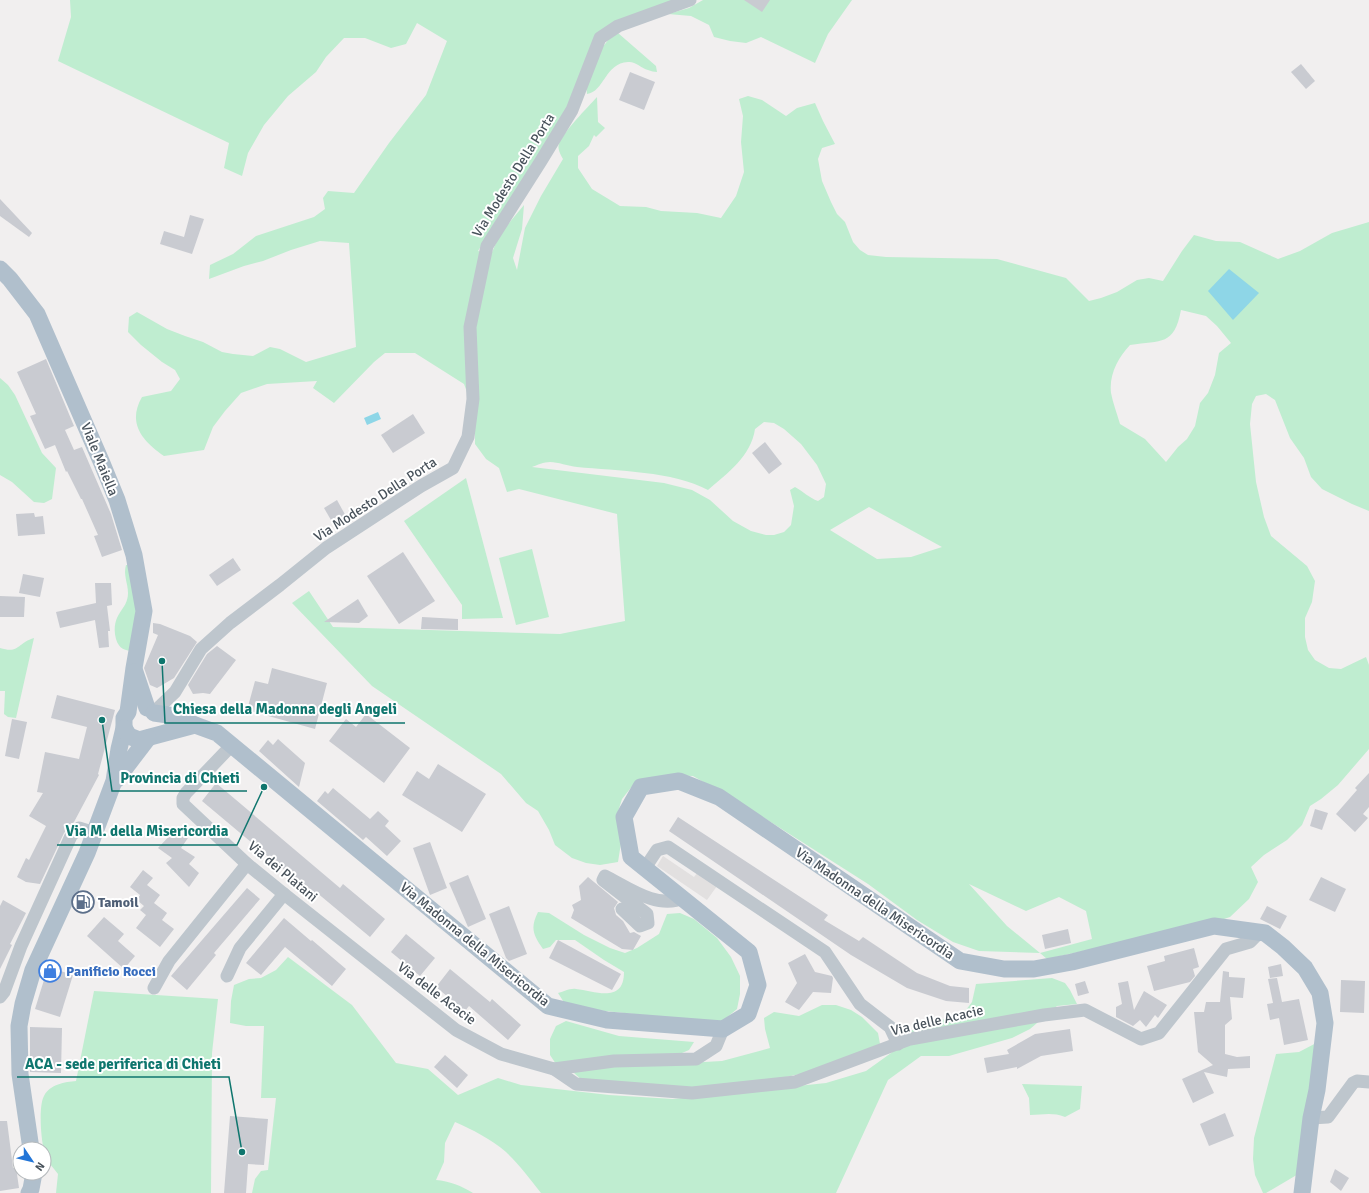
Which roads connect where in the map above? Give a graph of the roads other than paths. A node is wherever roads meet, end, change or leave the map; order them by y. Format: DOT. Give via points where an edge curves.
graph roads {
  1 [pos="690,0"];
  2 [pos="0,269"];
  3 [pos="134,668"];
  4 [pos="151,711"];
  5 [pos="126,720"];
  6 [pos="195,725"];
  7 [pos="150,737"];
  8 [pos="232,745"];
  9 [pos="114,781"];
  10 [pos="95,833"];
  11 [pos="247,864"];
  12 [pos="644,868"];
  13 [pos="284,894"];
  14 [pos="683,898"];
  15 [pos="622,909"];
  16 [pos="1260,932"];
  17 [pos="370,962"];
  18 [pos="227,976"];
  19 [pos="154,988"];
  20 [pos="0,997"];
  21 [pos="723,1029"];
  22 [pos="898,1044"];
  23 [pos="554,1070"];
  24 [pos="1369,1082"];
  25 [pos="1311,1118"];
  26 [pos="30,1141"];
  27 [pos="32,1181"];
  28 [pos="29,1193"];
  29 [pos="1302,1193"];
  1 -- 4 [label="street, Via Modesto Della Porta" via="618,26 600,38 572,110 487,246 470,327 472,398 468,437 453,468 326,548 230,623 201,649 175,692"];
  2 -- 3 [label="main road, Viale Maiella" via="37,314 117,500 134,555 144,611"];
  3 -- 4 [label="main road"];
  3 -- 5 [label="main road, Viale Maiella"];
  4 -- 5 [label="main road" via="140,706 135,707"];
  4 -- 6 [label="main road, Via Madonna della Misericordia" via="175,716"];
  4 -- 7 [label="main road" via="157,724"];
  5 -- 7 [label="main road" via="129,736 143,740"];
  5 -- 9 [label="main road, Viale Maiella"];
  6 -- 7 [label="main road"];
  6 -- 8 [label="main road, Via Madonna della Misericordia" via="217,733"];
  7 -- 9 [label="main road"];
  8 -- 11 [label="street, Via dei Platani" via="183,798 184,804"];
  8 -- 21 [label="main road, Via Madonna della Misericordia" via="548,1006 608,1020"];
  9 -- 10 [label="main road"];
  10 -- 20 [label="street" via="79,828 71,836"];
  10 -- 26 [label="main road" via="33,970 19,1026 20,1074"];
  11 -- 13 [label="street, Via dei Platani"];
  11 -- 19 [label="street" via="169,961"];
  12 -- 14 [label="main road, Via Madonna della Misericordia"];
  12 -- 16 [label="main road, Via Madonna della Misericordia" via="631,857 624,817 642,787 679,781 718,797 960,961 1004,970 1034,969 1072,962 1214,926"];
  12 -- 22 [label="street" via="657,850 668,847 825,952 860,1004 890,1027"];
  13 -- 17 [label="street, Via dei Platani"];
  13 -- 18 [label="street" via="240,948"];
  14 -- 15 [label="street" via="675,902 653,900 605,876 603,880 647,914 648,923 640,926"];
  14 -- 21 [label="main road, Via Madonna della Misericordia" via="749,952 758,985 756,992 748,1014"];
  16 -- 22 [label="street, Via delle Acacie" via="1250,942 1226,949 1158,1033 1141,1040 1085,1010 910,1039"];
  16 -- 25 [label="main road, Via Madonna della Misericordia" via="1283,946 1305,968 1320,993 1325,1023"];
  17 -- 23 [label="street, Via delle Acacie" via="456,1030 501,1054"];
  21 -- 23 [label="street, Via delle Acacie" via="716,1046 696,1059 614,1060"];
  22 -- 23 [label="street, Via delle Acacie" via="795,1082 692,1093 576,1084"];
  24 -- 25 [label="street" via="1353,1083 1328,1117"];
  25 -- 29 [label="main road, Via Madonna della Misericordia"];
  27 -- 28 [label="main road"];
}
